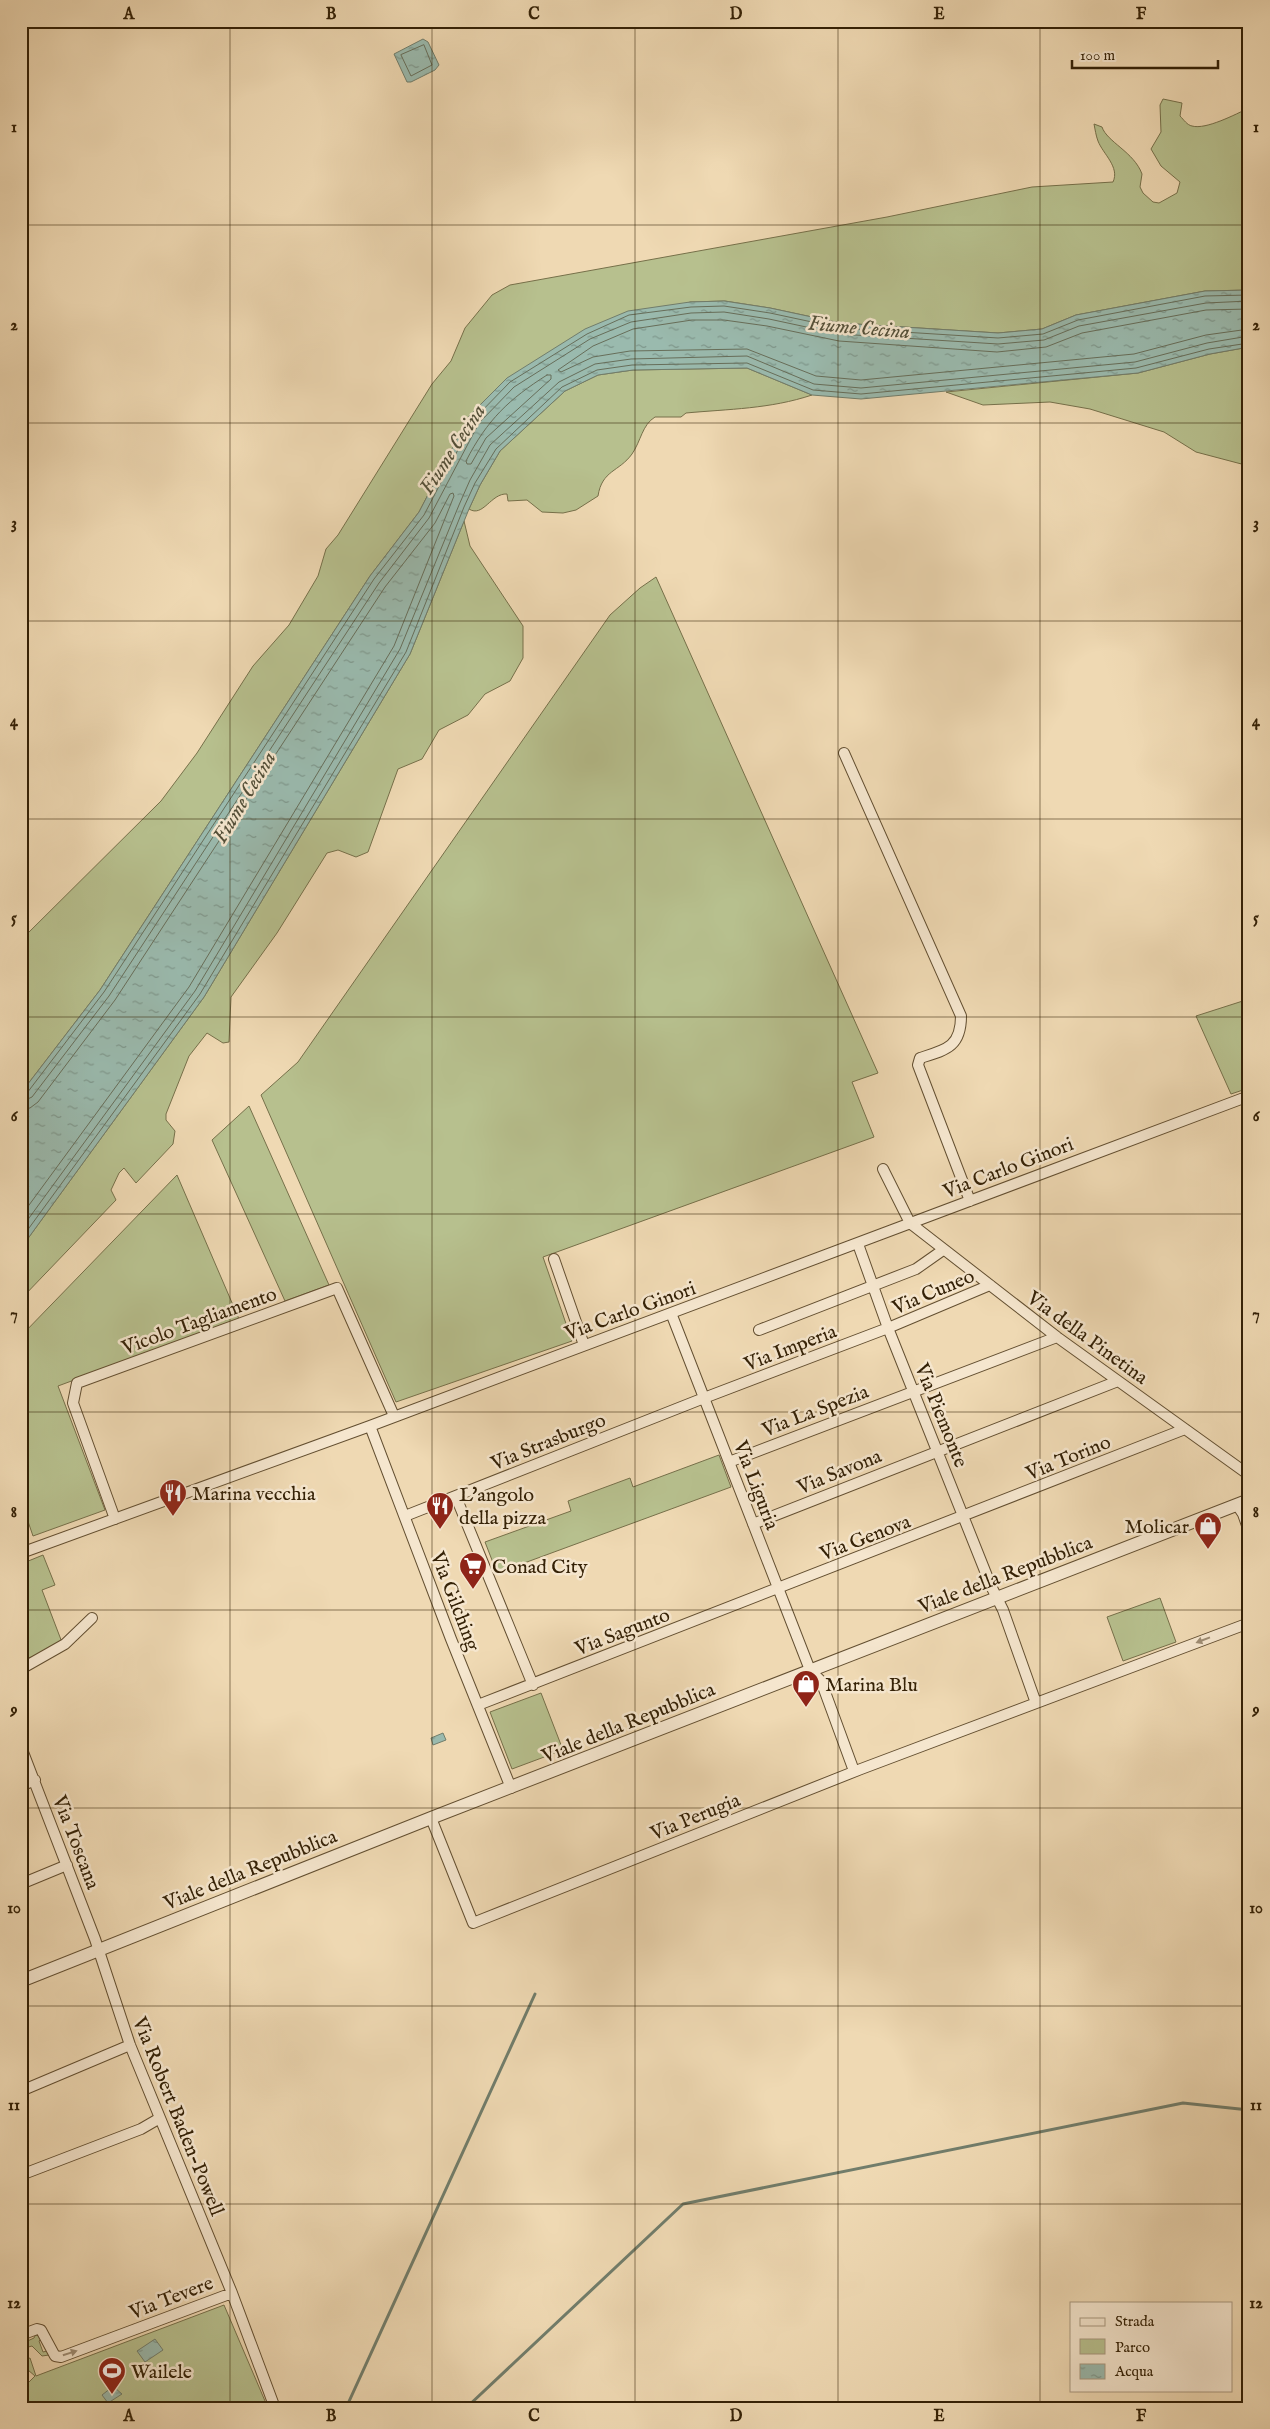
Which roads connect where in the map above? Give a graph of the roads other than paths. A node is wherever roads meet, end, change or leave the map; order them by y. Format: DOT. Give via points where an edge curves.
graph roads {
  1 [pos="844,753"];
  2 [pos="1249,1096"];
  3 [pos="883,1168"];
  4 [pos="970,1201"];
  5 [pos="910,1223"];
  6 [pos="858,1244"];
  7 [pos="943,1250"];
  8 [pos="554,1259"];
  9 [pos="990,1285"];
  10 [pos="873,1287"];
  11 [pos="671,1313"];
  12 [pos="888,1328"];
  13 [pos="760,1330"];
  14 [pos="1057,1337"];
  15 [pos="584,1345"];
  16 [pos="1118,1381"];
  17 [pos="913,1390"];
  18 [pos="704,1398"];
  19 [pos="394,1416"];
  20 [pos="370,1426"];
  21 [pos="1185,1429"];
  22 [pos="937,1451"];
  23 [pos="729,1462"];
  24 [pos="1249,1475"];
  25 [pos="456,1497"];
  26 [pos="1249,1500"];
  27 [pos="1236,1505"];
  28 [pos="405,1516"];
  29 [pos="964,1518"];
  30 [pos="115,1519"];
  31 [pos="753,1524"];
  32 [pos="1249,1531"];
  33 [pos="21,1552"];
  34 [pos="779,1589"];
  35 [pos="996,1597"];
  36 [pos="92,1618"];
  37 [pos="1249,1623"];
  38 [pos="21,1669"];
  39 [pos="810,1670"];
  40 [pos="533,1685"];
  41 [pos="1036,1703"];
  42 [pos="478,1705"];
  43 [pos="21,1747"];
  44 [pos="854,1771"];
  45 [pos="35,1780"];
  46 [pos="21,1786"];
  47 [pos="511,1788"];
  48 [pos="431,1818"];
  49 [pos="68,1865"];
  50 [pos="21,1884"];
  51 [pos="98,1950"];
  52 [pos="21,1980"];
  53 [pos="130,2045"];
  54 [pos="21,2091"];
  55 [pos="160,2118"];
  56 [pos="21,2175"];
  57 [pos="232,2293"];
  58 [pos="21,2335"];
  59 [pos="275,2408"];
  1 -- 4 [label="street" via="961,1016 961,1032 948,1050 920,1058 918,1065"];
  2 -- 4 [label="street, Via Carlo Ginori"];
  3 -- 5 [label="street"];
  4 -- 5 [label="street, Via Carlo Ginori"];
  5 -- 6 [label="street, Via Carlo Ginori"];
  5 -- 7 [label="street, Via della Pinetina"];
  6 -- 10 [label="street, Via Piemonte"];
  6 -- 11 [label="street, Via Carlo Ginori"];
  7 -- 9 [label="street, Via della Pinetina"];
  7 -- 10 [label="street" via="916,1269"];
  8 -- 15 [label="street"];
  9 -- 12 [label="street, Via Cuneo"];
  9 -- 14 [label="street, Via della Pinetina"];
  10 -- 12 [label="street, Via Piemonte"];
  10 -- 13 [label="street"];
  11 -- 15 [label="street, Via Carlo Ginori"];
  11 -- 18 [label="street, Via Liguria"];
  12 -- 17 [label="street, Via Piemonte"];
  12 -- 18 [label="street, Via Imperia"];
  14 -- 16 [label="street, Via della Pinetina"];
  14 -- 17 [label="street, Via La Spezia"];
  15 -- 19 [label="street, Via Carlo Ginori"];
  16 -- 21 [label="street, Via della Pinetina"];
  16 -- 22 [label="street, Via Savona"];
  17 -- 22 [label="street, Via Piemonte"];
  17 -- 23 [label="street, Via La Spezia"];
  18 -- 23 [label="street, Via Liguria"];
  18 -- 25 [label="street, Via Strasburgo"];
  19 -- 20 [label="street, Via Carlo Ginori"];
  19 -- 30 [label="street, Vicolo Tagliamento" via="336,1288 77,1383 73,1403"];
  20 -- 28 [label="street, Via Gilching"];
  20 -- 30 [label="street, Via Carlo Ginori"];
  21 -- 24 [label="street, Via della Pinetina"];
  21 -- 29 [label="street, Via Torino"];
  22 -- 29 [label="street, Via Piemonte"];
  22 -- 31 [label="street, Via Savona"];
  23 -- 31 [label="street, Via Liguria"];
  25 -- 28 [label="street, Via Strasburgo"];
  25 -- 40 [label="street"];
  26 -- 27 [label="street, Viale della Repubblica"];
  27 -- 32 [label="street"];
  27 -- 35 [label="street, Viale della Repubblica"];
  28 -- 42 [label="street, Via Gilching"];
  29 -- 34 [label="street, Via Genova"];
  29 -- 35 [label="street, Via Piemonte"];
  30 -- 33 [label="street, Via Carlo Ginori"];
  31 -- 34 [label="street, Via Liguria"];
  34 -- 39 [label="street, Via Liguria"];
  34 -- 40 [label="street, Via Sagunto"];
  35 -- 39 [label="street, Viale della Repubblica"];
  35 -- 41 [label="street, Via Piemonte"];
  36 -- 38 [label="street" via="65,1644"];
  37 -- 41 [label="street, Via Perugia, one-way"];
  39 -- 44 [label="street, Via Liguria" via="821,1681"];
  39 -- 47 [label="street, Viale della Repubblica"];
  40 -- 42 [label="street, Via Sagunto"];
  41 -- 44 [label="street, Via Perugia"];
  42 -- 47 [label="street, Via Gilching"];
  43 -- 45 [label="street, Via Toscana"];
  44 -- 48 [label="street, Via Perugia" via="473,1923"];
  45 -- 46 [label="street"];
  45 -- 49 [label="street, Via Toscana"];
  47 -- 48 [label="street, Viale della Repubblica"];
  48 -- 51 [label="street, Viale della Repubblica"];
  49 -- 50 [label="street"];
  49 -- 51 [label="street, Via Toscana"];
  51 -- 52 [label="street, Viale della Repubblica"];
  51 -- 53 [label="street, Via Robert Baden-Powell"];
  53 -- 54 [label="street"];
  53 -- 55 [label="street, Via Robert Baden-Powell"];
  55 -- 56 [label="street" via="141,2130"];
  55 -- 57 [label="street, Via Robert Baden-Powell"];
  58 -- 57 [label="street, Via Tevere, one-way" via="41,2330 52,2352 61,2357"];
  57 -- 59 [label="street, Via Tevere"];
}
